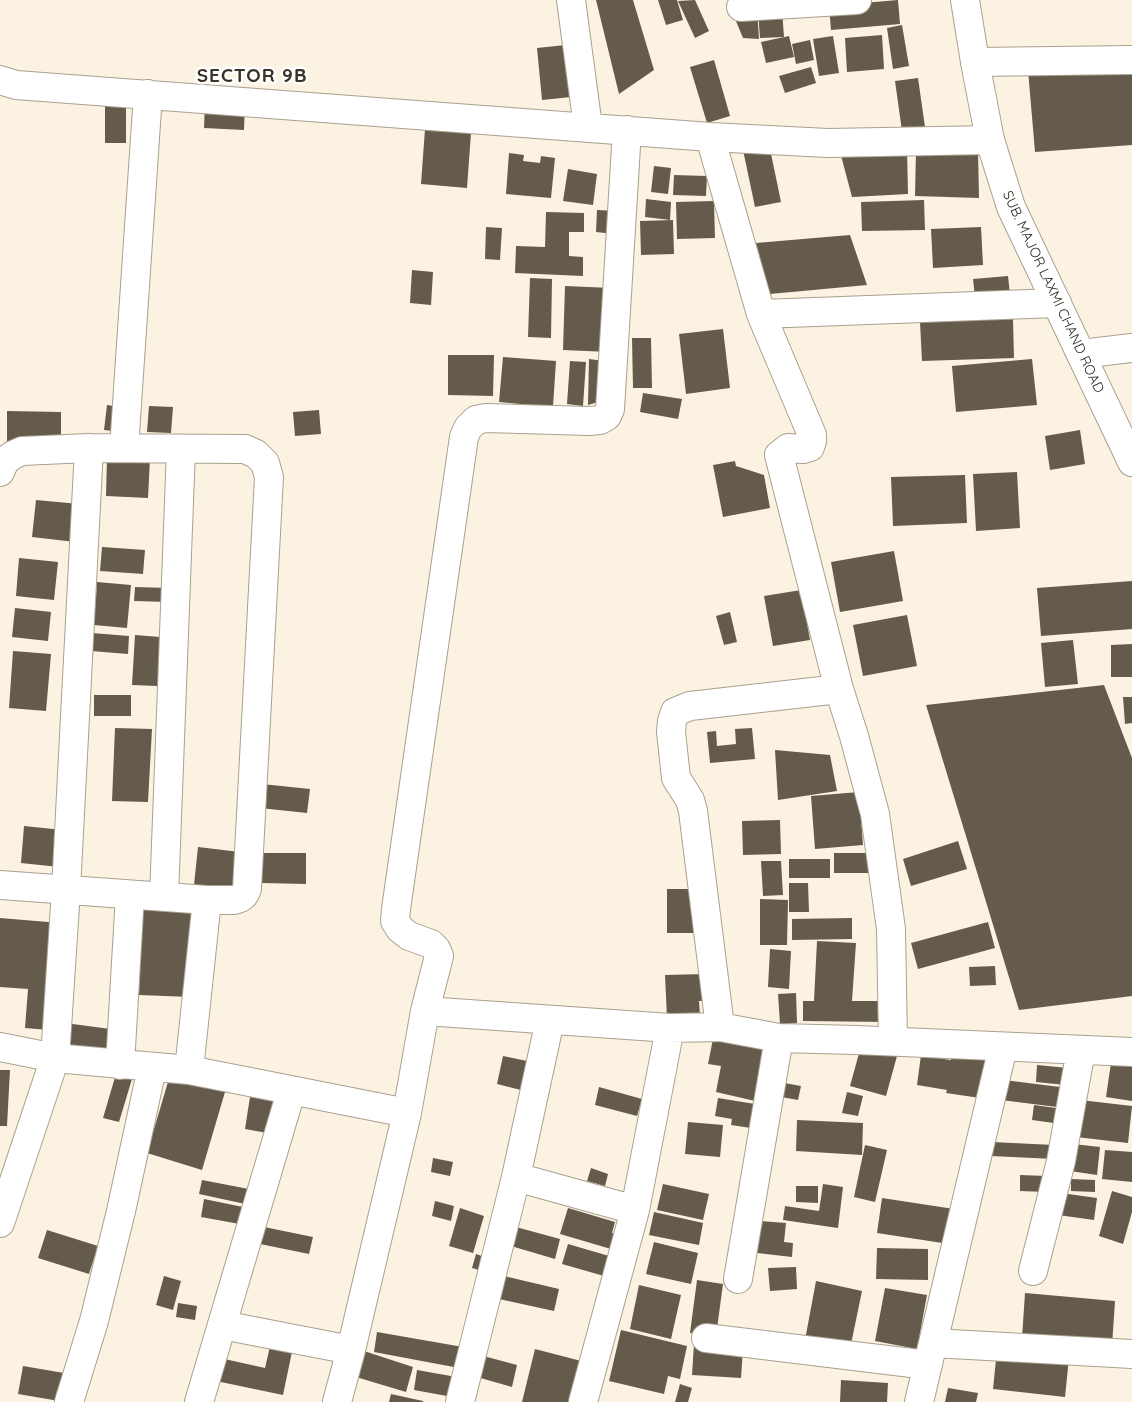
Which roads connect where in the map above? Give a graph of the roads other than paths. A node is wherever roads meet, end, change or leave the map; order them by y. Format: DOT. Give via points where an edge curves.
graph roads {
  1 [pos="571,0"];
  2 [pos="857,0"];
  3 [pos="962,2"];
  4 [pos="741,7"];
  5 [pos="1132,60"];
  6 [pos="975,62"];
  7 [pos="0,80"];
  8 [pos="148,94"];
  9 [pos="588,127"];
  10 [pos="627,130"];
  11 [pos="710,136"];
  12 [pos="990,140"];
  13 [pos="1057,304"];
  14 [pos="761,314"];
  15 [pos="1132,348"];
  16 [pos="1081,354"];
  17 [pos="89,448"];
  18 [pos="124,448"];
  19 [pos="181,449"];
  20 [pos="1132,462"];
  21 [pos="0,472"];
  22 [pos="839,689"];
  23 [pos="0,885"];
  24 [pos="66,890"];
  25 [pos="130,895"];
  26 [pos="164,897"];
  27 [pos="207,900"];
  28 [pos="425,1011"];
  29 [pos="550,1020"];
  30 [pos="720,1027"];
  31 [pos="670,1028"];
  32 [pos="779,1038"];
  33 [pos="893,1042"];
  34 [pos="0,1047"];
  35 [pos="1003,1047"];
  36 [pos="1081,1050"];
  37 [pos="1132,1052"];
  38 [pos="55,1058"];
  39 [pos="120,1065"];
  40 [pos="152,1068"];
  41 [pos="190,1070"];
  42 [pos="291,1092"];
  43 [pos="407,1113"];
  44 [pos="516,1177"];
  45 [pos="635,1210"];
  46 [pos="0,1223"];
  47 [pos="1033,1271"];
  48 [pos="738,1279"];
  49 [pos="222,1325"];
  50 [pos="706,1338"];
  51 [pos="351,1350"];
  52 [pos="930,1354"];
  53 [pos="1132,1354"];
  54 [pos="69,1402"];
  55 [pos="199,1402"];
  56 [pos="337,1402"];
  57 [pos="460,1402"];
  58 [pos="584,1402"];
  59 [pos="919,1402"];
  1 -- 9 [label="street"];
  2 -- 4 [label="street"];
  3 -- 6 [label="street, SUB. MAJOR LAXMI CHAND ROAD"];
  5 -- 6 [label="street"];
  6 -- 12 [label="street, SUB. MAJOR LAXMI CHAND ROAD"];
  7 -- 8 [label="street" via="16,85"];
  8 -- 9 [label="street"];
  8 -- 18 [label="street"];
  9 -- 10 [label="street"];
  10 -- 11 [label="street"];
  10 -- 28 [label="street" via="610,409 607,416 589,421 486,418 476,420 464,437 395,921 409,936 431,944 439,956"];
  11 -- 12 [label="street" via="828,143"];
  11 -- 14 [label="street"];
  12 -- 13 [label="street, SUB. MAJOR LAXMI CHAND ROAD" via="1011,207"];
  13 -- 14 [label="street"];
  13 -- 16 [label="street, SUB. MAJOR LAXMI CHAND ROAD"];
  14 -- 22 [label="street" via="812,435 810,447 788,448 779,455"];
  15 -- 16 [label="street"];
  16 -- 20 [label="street, SUB. MAJOR LAXMI CHAND ROAD"];
  17 -- 18 [label="street"];
  17 -- 21 [label="street" via="22,451 5,461"];
  17 -- 24 [label="street"];
  18 -- 19 [label="street"];
  19 -- 26 [label="street"];
  19 -- 27 [label="street" via="245,449 265,462 269,477 247,890 234,900"];
  22 -- 30 [label="street" via="690,706 675,712 672,720 676,778 693,811"];
  22 -- 33 [label="street" via="875,814 891,929"];
  23 -- 24 [label="street"];
  24 -- 25 [label="street"];
  24 -- 38 [label="street"];
  25 -- 26 [label="street"];
  25 -- 39 [label="street"];
  26 -- 27 [label="street"];
  27 -- 41 [label="street"];
  28 -- 29 [label="street"];
  28 -- 43 [label="street"];
  29 -- 31 [label="street"];
  29 -- 44 [label="street"];
  30 -- 31 [label="street"];
  30 -- 32 [label="street"];
  31 -- 45 [label="street"];
  32 -- 33 [label="street"];
  32 -- 48 [label="street"];
  33 -- 35 [label="street"];
  34 -- 38 [label="street"];
  35 -- 36 [label="street"];
  35 -- 52 [label="street"];
  36 -- 37 [label="street"];
  36 -- 47 [label="street" via="1061,1161"];
  38 -- 39 [label="street"];
  38 -- 46 [label="street"];
  39 -- 40 [label="street"];
  40 -- 41 [label="street"];
  40 -- 54 [label="street" via="96,1312"];
  41 -- 42 [label="street"];
  42 -- 43 [label="street"];
  42 -- 49 [label="street"];
  43 -- 51 [label="street"];
  44 -- 45 [label="street"];
  44 -- 57 [label="street"];
  45 -- 58 [label="street"];
  49 -- 51 [label="street"];
  49 -- 55 [label="street"];
  50 -- 52 [label="street"];
  51 -- 56 [label="street"];
  52 -- 53 [label="street"];
  52 -- 59 [label="street"];
}
